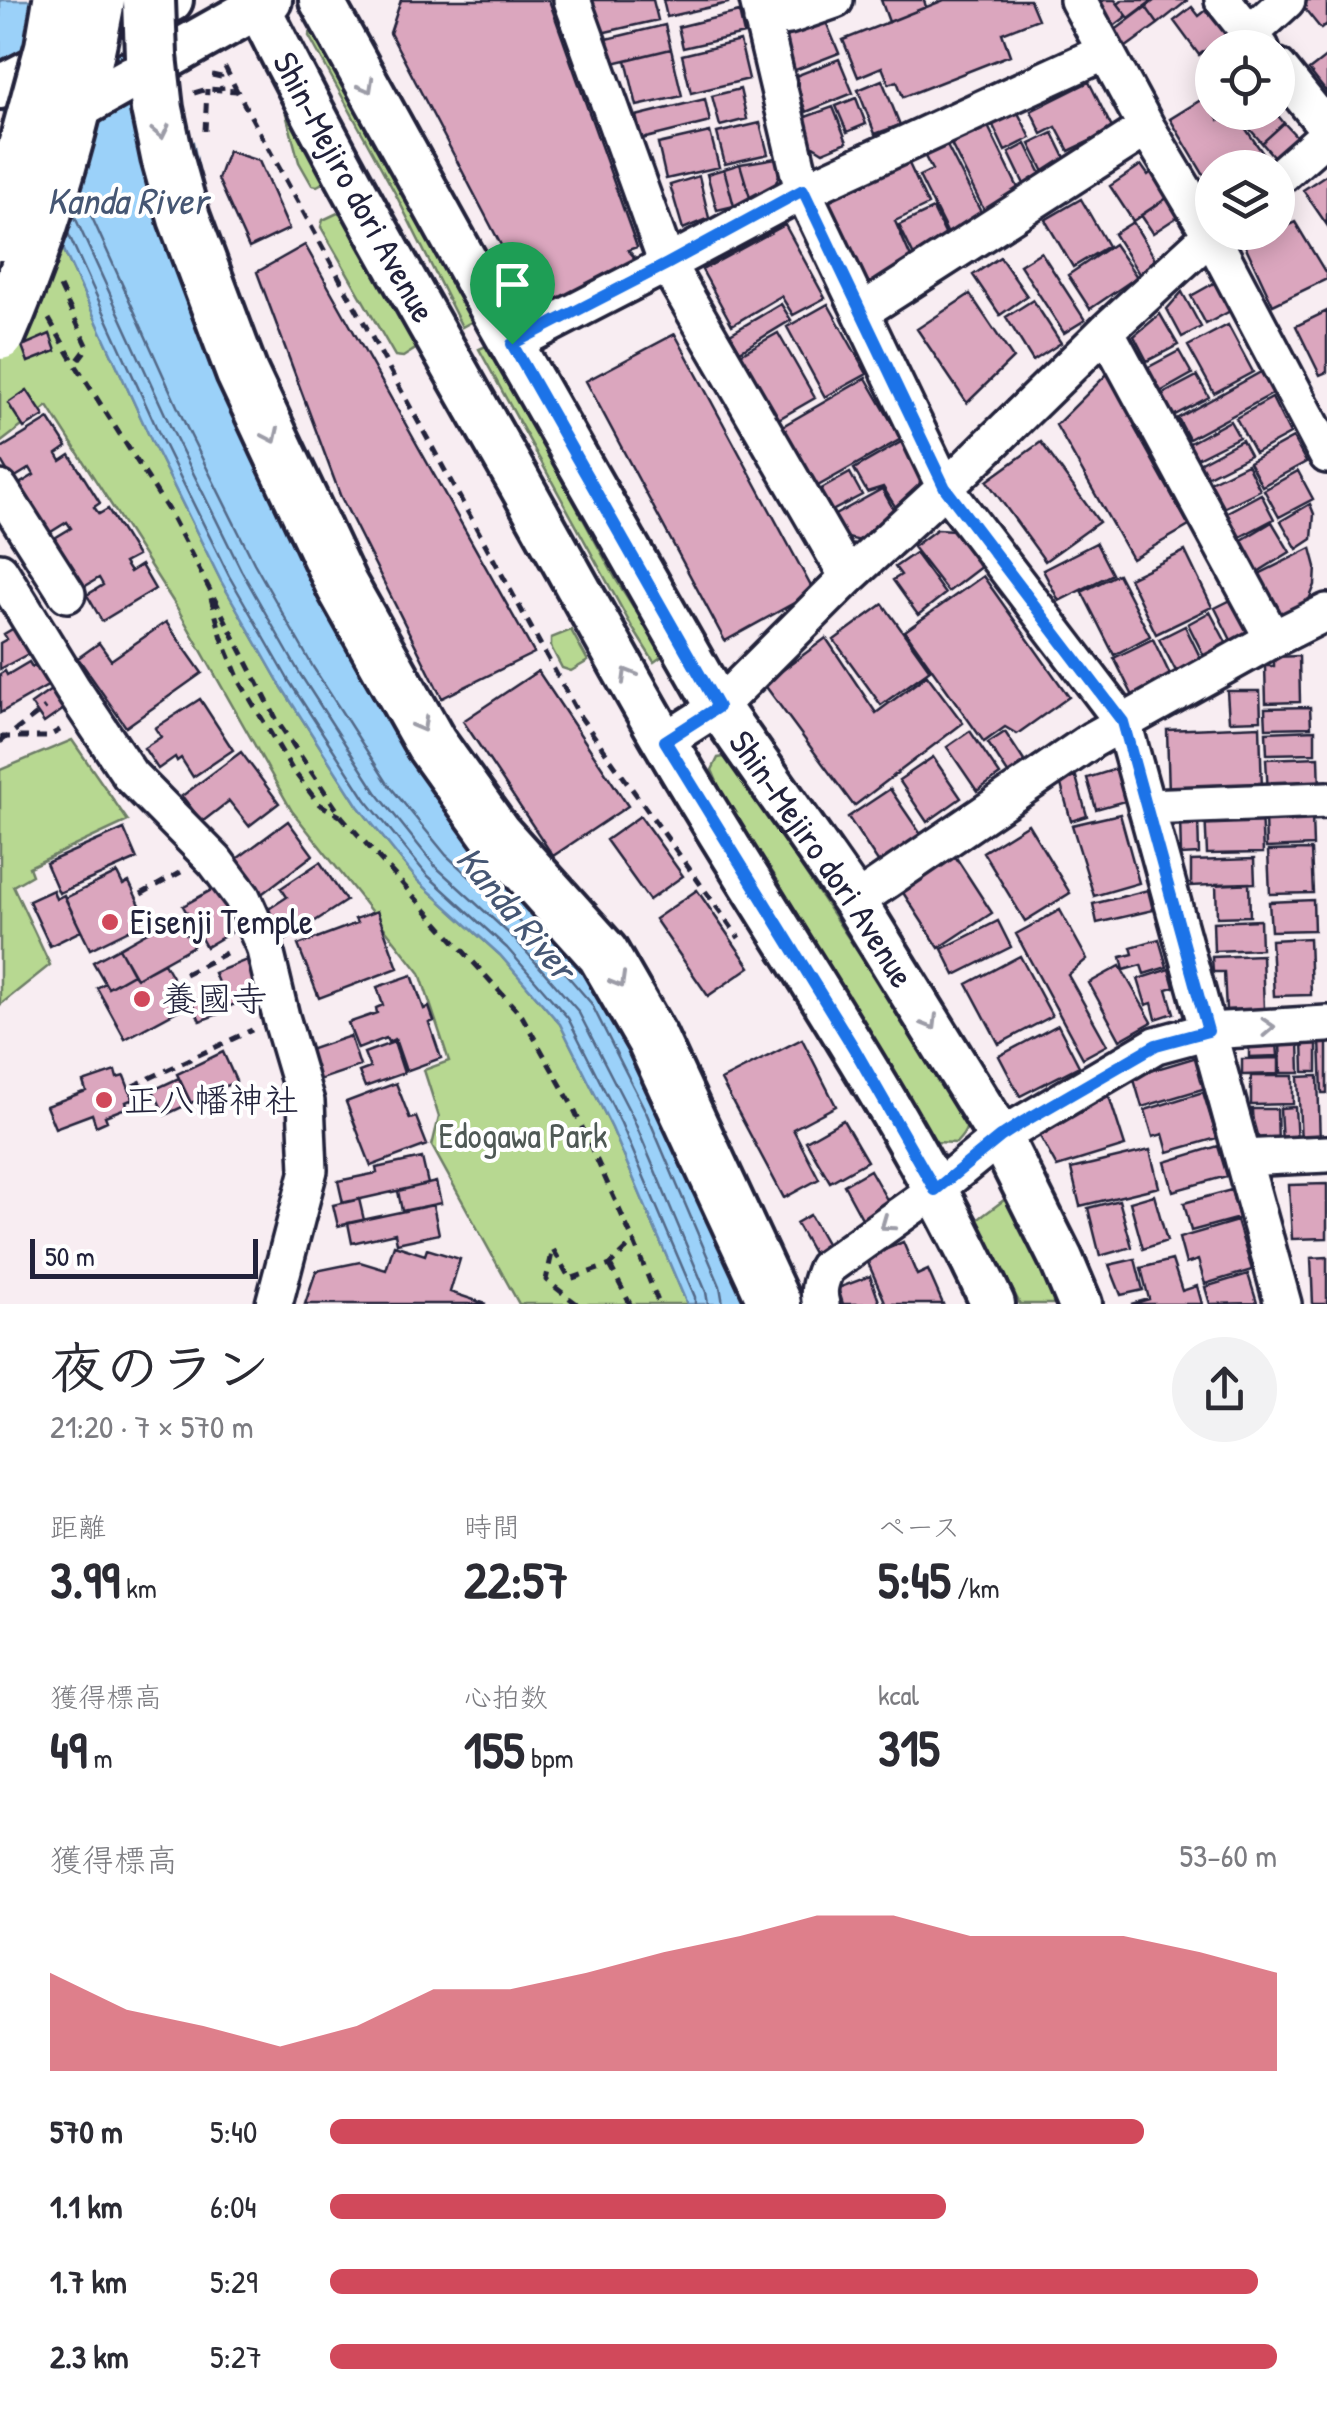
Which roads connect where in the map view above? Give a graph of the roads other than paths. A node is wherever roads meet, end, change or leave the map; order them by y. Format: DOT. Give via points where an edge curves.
graph roads {
  1 [pos="59,0"];
  2 [pos="171,0"];
  3 [pos="321,0"];
  4 [pos="572,0"];
  5 [pos="836,0"];
  6 [pos="1078,0"];
  7 [pos="1223,0"];
  8 [pos="1288,0"];
  9 [pos="261,2"];
  10 [pos="123,8"];
  11 [pos="760,10"];
  12 [pos="1248,30"];
  13 [pos="1264,30"];
  14 [pos="1105,52"];
  15 [pos="0,87"];
  16 [pos="1295,90"];
  17 [pos="1147,128"];
  18 [pos="1327,132"];
  19 [pos="6,149"];
  20 [pos="1295,162"];
  21 [pos="803,190"];
  22 [pos="1195,205"];
  23 [pos="0,235"];
  24 [pos="1196,250"];
  25 [pos="1221,250"];
  26 [pos="667,264"];
  27 [pos="861,312"];
  28 [pos="1106,332"];
  29 [pos="0,334"];
  30 [pos="512,344"];
  31 [pos="1327,455"];
  32 [pos="0,488"];
  33 [pos="945,488"];
  34 [pos="0,571"];
  35 [pos="848,577"];
  36 [pos="67,594"];
  37 [pos="1327,612"];
  38 [pos="1273,638"];
  39 [pos="718,707"];
  40 [pos="1123,722"];
  41 [pos="665,741"];
  42 [pos="1327,800"];
  43 [pos="1146,807"];
  44 [pos="855,902"];
  45 [pos="1327,1024"];
  46 [pos="1208,1031"];
  47 [pos="1000,1137"];
  48 [pos="1327,1154"];
  49 [pos="1243,1158"];
  50 [pos="935,1190"];
  51 [pos="274,1304"];
  52 [pos="775,1304"];
  53 [pos="821,1304"];
  54 [pos="993,1304"];
  55 [pos="1080,1304"];
  56 [pos="1283,1304"];
  1 -- 23 [label="highway, bridge"];
  2 -- 10 [label="main road"];
  3 -- 30 [label="main road, Shin-Mejiro dori Avenue, one-way"];
  4 -- 26 [label="street"];
  5 -- 11 [label="street" via="789,16"];
  6 -- 14 [label="street"];
  7 -- 12 [label="street"];
  8 -- 13 [label="street"];
  9 -- 19 [label="main road, bridge"];
  41 -- 9 [label="main road, Shin-Mejiro dori Avenue, one-way" via="446,352"];
  10 -- 15 [label="main road, bridge"];
  10 -- 29 [label="highway, bridge" via="88,60 35,244"];
  10 -- 52 [label="highway, one-way, bridge" via="151,56 156,108 184,218 242,372 342,586 431,744 496,835 603,954 652,1039"];
  11 -- 21 [label="street"];
  14 -- 17 [label="street"];
  14 -- 21 [label="street"];
  16 -- 18 [label="street"];
  17 -- 22 [label="street"];
  17 -- 27 [label="street"];
  18 -- 20 [label="street"];
  21 -- 26 [label="street"];
  21 -- 27 [label="street"];
  24 -- 28 [label="street"];
  25 -- 31 [label="street"];
  26 -- 30 [label="street"];
  26 -- 35 [label="street"];
  27 -- 33 [label="street"];
  28 -- 33 [label="street"];
  28 -- 38 [label="street"];
  30 -- 39 [label="main road, Shin-Mejiro dori Avenue"];
  32 -- 36 [label="street"];
  33 -- 35 [label="street"];
  33 -- 40 [label="street"];
  34 -- 51 [label="street" via="130,775 210,856 242,897 259,935 306,1102 309,1170"];
  35 -- 39 [label="street"];
  37 -- 38 [label="street"];
  38 -- 40 [label="street"];
  39 -- 41 [label="street"];
  39 -- 44 [label="main road, Shin-Mejiro dori Avenue"];
  40 -- 43 [label="street"];
  40 -- 44 [label="street"];
  41 -- 50 [label="main road, Shin-Mejiro dori Avenue"];
  42 -- 43 [label="street"];
  43 -- 46 [label="street"];
  44 -- 47 [label="main road, Shin-Mejiro dori Avenue, one-way"];
  46 -- 45 [label="street, one-way"];
  46 -- 47 [label="street" via="1156,1045"];
  46 -- 49 [label="street"];
  47 -- 50 [label="street"];
  47 -- 55 [label="main road, Shin-Mejiro dori Avenue"];
  48 -- 49 [label="street"];
  49 -- 56 [label="street"];
  50 -- 53 [label="street, one-way" via="826,1268"];
  50 -- 54 [label="main road, Shin-Mejiro dori Avenue"];
}
